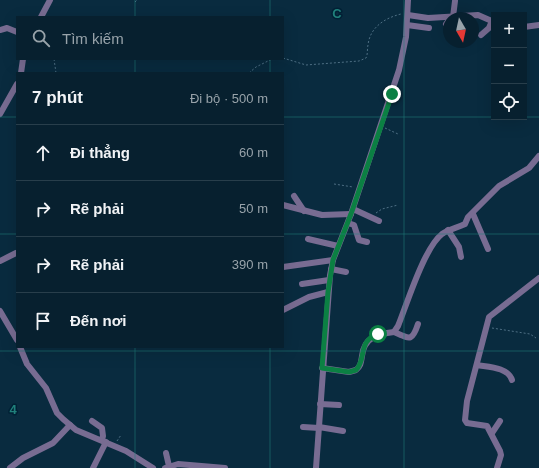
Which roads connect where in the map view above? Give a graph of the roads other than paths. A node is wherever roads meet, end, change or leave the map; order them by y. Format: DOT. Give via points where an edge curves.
graph roads {
  1 [pos="50,0"];
  2 [pos="408,0"];
  3 [pos="455,1"];
  4 [pos="416,8"];
  5 [pos="408,12"];
  6 [pos="451,12"];
  7 [pos="479,15"];
  8 [pos="42,16"];
  9 [pos="443,19"];
  10 [pos="491,20"];
  11 [pos="491,24"];
  12 [pos="407,25"];
  13 [pos="539,25"];
  14 [pos="1,27"];
  15 [pos="527,27"];
  16 [pos="429,28"];
  17 [pos="16,32"];
  18 [pos="481,35"];
  19 [pos="23,60"];
  20 [pos="20,72"];
  21 [pos="16,86"];
  22 [pos="0,114"];
  23 [pos="539,156"];
  24 [pos="294,196"];
  25 [pos="284,205"];
  26 [pos="304,211"];
  27 [pos="352,212"];
  28 [pos="473,214"];
  29 [pos="379,221"];
  30 [pos="348,223"];
  31 [pos="448,230"];
  32 [pos="308,239"];
  33 [pos="367,242"];
  34 [pos="338,246"];
  35 [pos="488,249"];
  36 [pos="16,253"];
  37 [pos="461,257"];
  38 [pos="333,260"];
  39 [pos="0,261"];
  40 [pos="284,266"];
  41 [pos="331,269"];
  42 [pos="346,272"];
  43 [pos="539,278"];
  44 [pos="329,280"];
  45 [pos="302,284"];
  46 [pos="328,292"];
  47 [pos="284,310"];
  48 [pos="0,311"];
  49 [pos="418,324"];
  50 [pos="394,332"];
  51 [pos="16,338"];
  52 [pos="20,348"];
  53 [pos="477,365"];
  54 [pos="322,368"];
  55 [pos="512,380"];
  56 [pos="320,404"];
  57 [pos="339,405"];
  58 [pos="92,421"];
  59 [pos="500,421"];
  60 [pos="70,425"];
  61 [pos="303,427"];
  62 [pos="319,427"];
  63 [pos="343,431"];
  64 [pos="492,432"];
  65 [pos="104,441"];
  66 [pos="166,453"];
  67 [pos="167,467"];
  68 [pos="214,467"];
  69 [pos="10,468"];
  70 [pos="93,468"];
  71 [pos="153,468"];
  72 [pos="225,468"];
  73 [pos="316,468"];
  74 [pos="497,468"];
  1 -- 8 [label="street"];
  2 -- 5 [label="street"];
  3 -- 6 [label="street"];
  4 -- 5 [label="street"];
  5 -- 9 [label="street" via="428,18"];
  5 -- 12 [label="street"];
  7 -- 10 [label="street"];
  11 -- 18 [label="street"];
  12 -- 16 [label="street"];
  12 -- 27 [label="street" via="403,57"];
  13 -- 15 [label="street"];
  14 -- 17 [label="street"];
  19 -- 20 [label="street"];
  21 -- 22 [label="street"];
  23 -- 28 [label="street" via="529,168 499,186"];
  24 -- 26 [label="street"];
  25 -- 26 [label="street"];
  26 -- 27 [label="street" via="322,215"];
  27 -- 29 [label="street"];
  27 -- 30 [label="street"];
  28 -- 31 [label="street" via="468,217 465,224"];
  28 -- 35 [label="street"];
  30 -- 33 [label="street" via="354,226 359,240"];
  30 -- 34 [label="street"];
  31 -- 37 [label="street" via="459,247"];
  31 -- 50 [label="street" via="438,238 426,256"];
  32 -- 34 [label="street"];
  34 -- 38 [label="street"];
  36 -- 39 [label="street"];
  38 -- 40 [label="street"];
  38 -- 41 [label="street"];
  41 -- 42 [label="street"];
  41 -- 44 [label="street"];
  43 -- 53 [label="street" via="491,314 482,339"];
  44 -- 45 [label="street"];
  44 -- 46 [label="street"];
  46 -- 47 [label="street" via="309,297"];
  46 -- 54 [label="street"];
  48 -- 51 [label="street"];
  49 -- 50 [label="street" via="411,338"];
  50 -- 54 [label="street" via="378,334 369,339 364,346 361,364 356,370 349,372"];
  52 -- 60 [label="street" via="27,364 50,395 57,412"];
  53 -- 55 [label="street" via="505,371"];
  53 -- 64 [label="street" via="467,401 465,420 467,423 487,426"];
  54 -- 56 [label="street"];
  56 -- 57 [label="street"];
  56 -- 62 [label="street"];
  58 -- 65 [label="street" via="102,428"];
  59 -- 64 [label="street"];
  60 -- 65 [label="street"];
  60 -- 69 [label="street" via="53,442"];
  61 -- 62 [label="street"];
  62 -- 63 [label="street"];
  62 -- 73 [label="street"];
  64 -- 74 [label="street" via="501,455"];
  65 -- 70 [label="street"];
  65 -- 71 [label="street"];
  66 -- 67 [label="street"];
  67 -- 68 [label="street" via="178,464"];
  68 -- 72 [label="street"];
}
